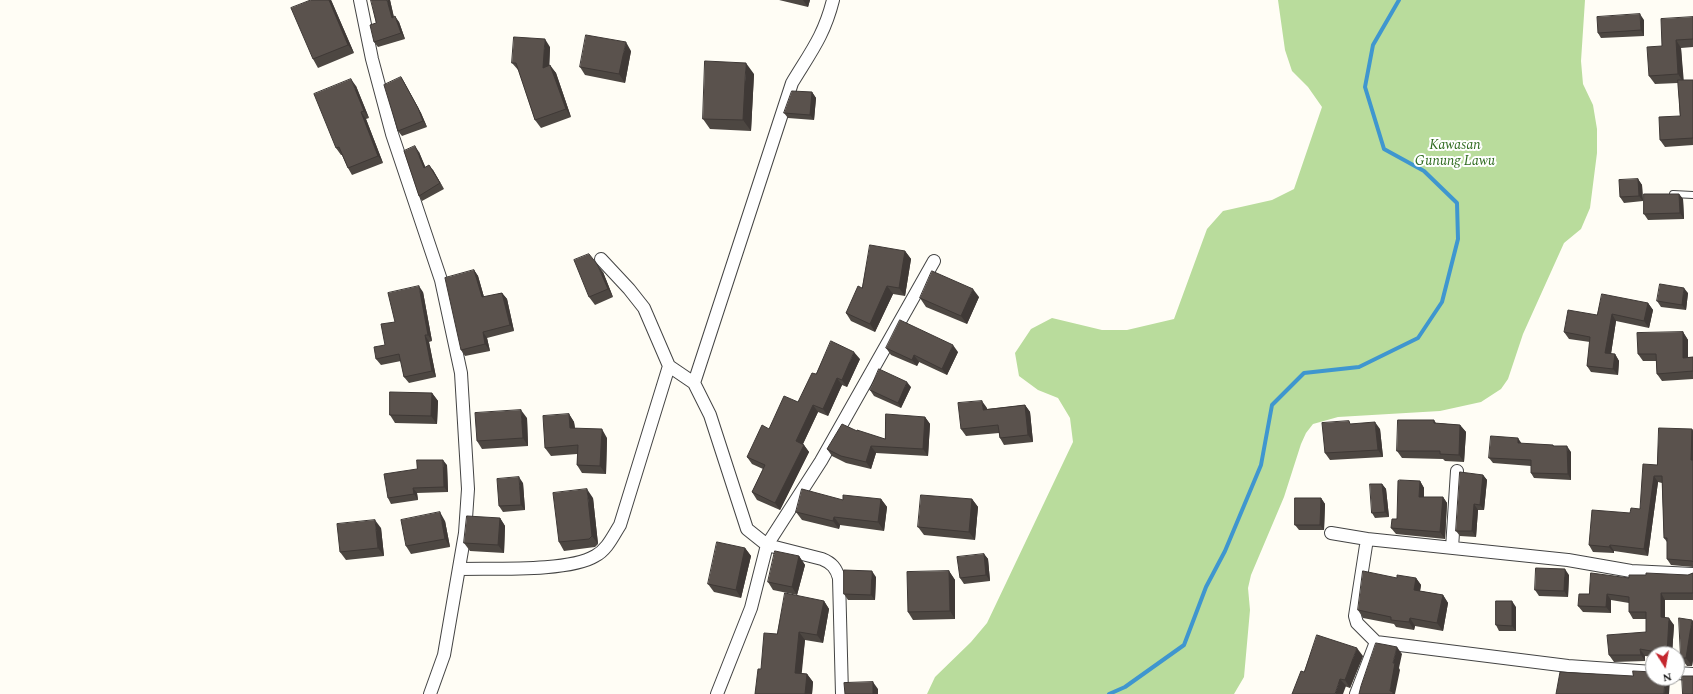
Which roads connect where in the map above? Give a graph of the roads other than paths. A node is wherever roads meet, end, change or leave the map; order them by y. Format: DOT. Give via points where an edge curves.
graph roads {
  1 [pos="360,0"];
  2 [pos="833,0"];
  3 [pos="1668,194"];
  4 [pos="1693,195"];
  5 [pos="601,259"];
  6 [pos="934,261"];
  7 [pos="669,366"];
  8 [pos="694,383"];
  9 [pos="1457,471"];
  10 [pos="1331,533"];
  11 [pos="1367,539"];
  12 [pos="767,545"];
  13 [pos="1452,548"];
  14 [pos="459,569"];
  15 [pos="1693,574"];
  16 [pos="1376,642"];
  17 [pos="1645,671"];
  18 [pos="430,694"];
  19 [pos="717,694"];
  20 [pos="842,694"];
  21 [pos="1356,694"];
  1 -- 14 [label="street" via="372,59 392,134 441,280 461,373 468,489"];
  2 -- 8 [label="street" via="826,26 792,83"];
  3 -- 4 [label="lane"];
  5 -- 7 [label="street" via="644,308"];
  6 -- 12 [label="street" via="821,461"];
  7 -- 8 [label="street"];
  7 -- 14 [label="street" via="620,525 608,544 596,556 580,564"];
  8 -- 12 [label="street" via="710,415 747,529"];
  9 -- 13 [label="street"];
  10 -- 11 [label="street"];
  11 -- 13 [label="street"];
  11 -- 16 [label="street" via="1355,616 1357,624"];
  12 -- 19 [label="street" via="751,608"];
  12 -- 20 [label="street" via="822,559 836,568 839,578"];
  13 -- 15 [label="street" via="1568,560 1631,571"];
  14 -- 18 [label="street" via="444,655"];
  16 -- 17 [label="street" via="1568,666"];
  16 -- 21 [label="street"];
}
